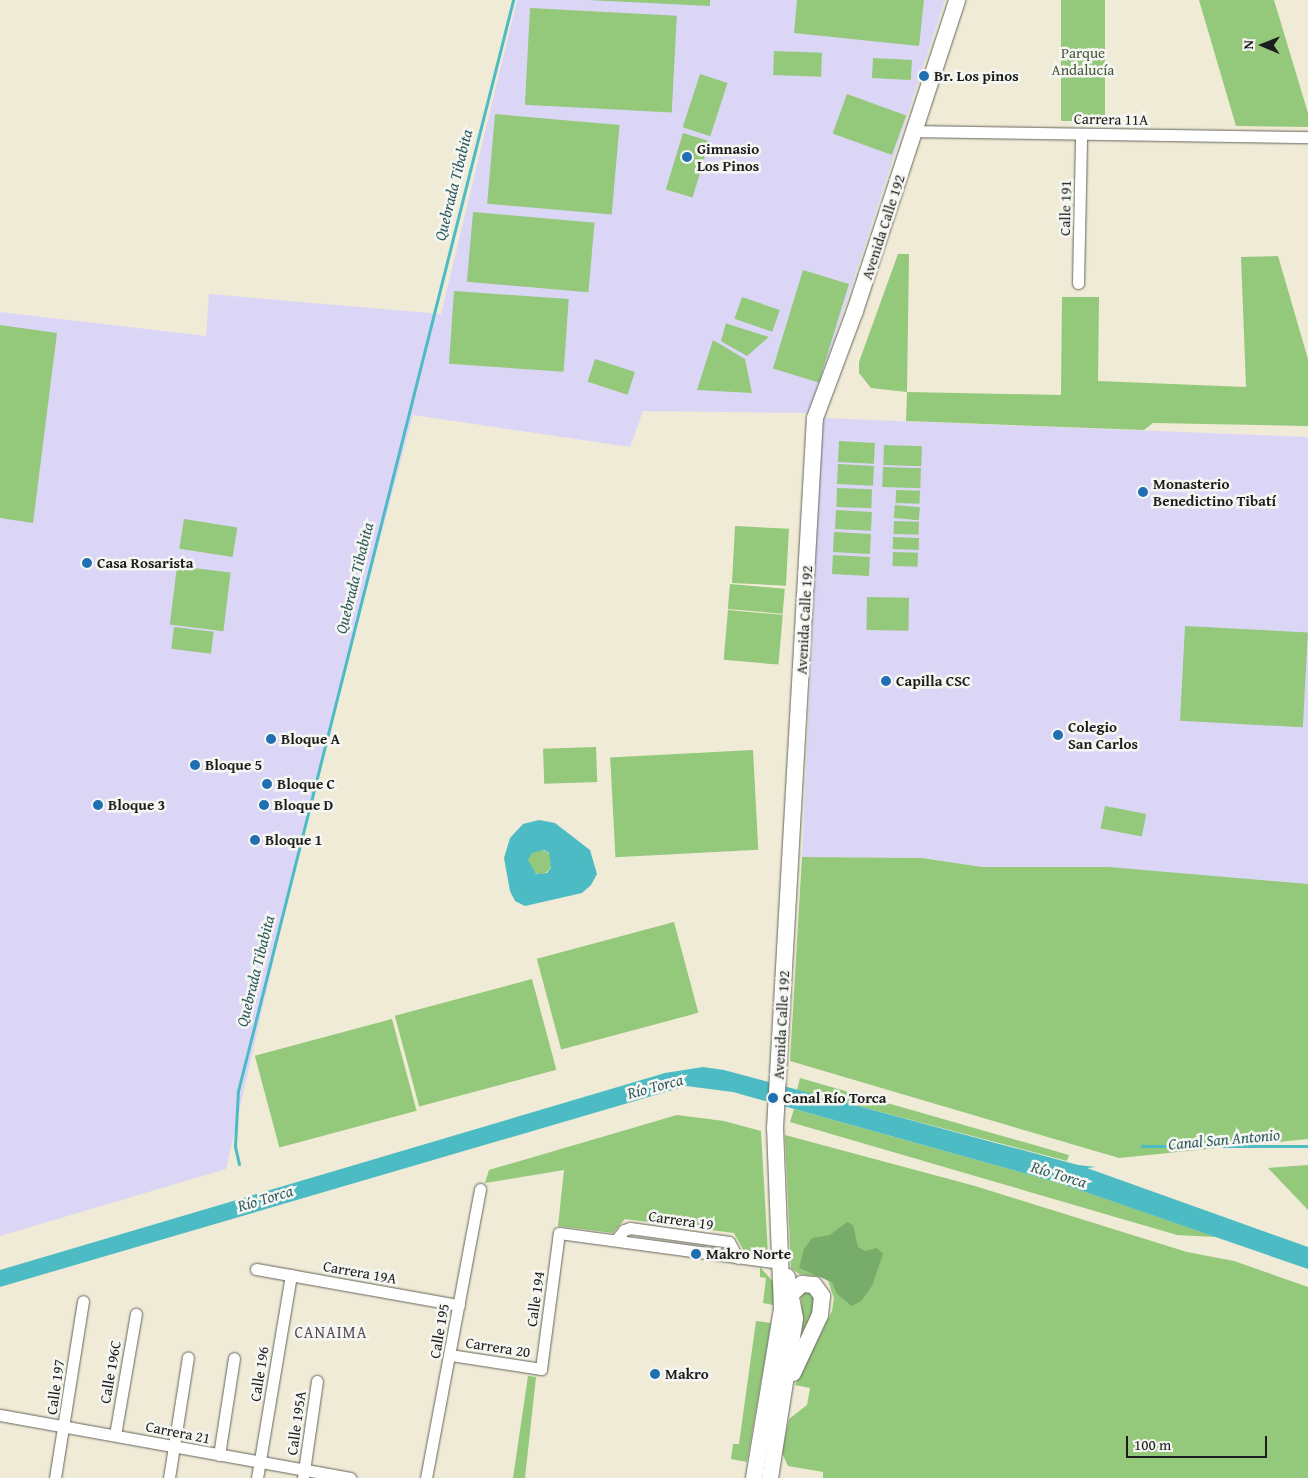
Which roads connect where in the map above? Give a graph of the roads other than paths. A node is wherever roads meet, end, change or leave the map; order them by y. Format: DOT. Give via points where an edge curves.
graph roads {
  1 [pos="957,0"];
  2 [pos="914,131"];
  3 [pos="1081,134"];
  4 [pos="1308,137"];
  5 [pos="1078,283"];
  6 [pos="480,1189"];
  7 [pos="559,1233"];
  8 [pos="782,1264"];
  9 [pos="256,1269"];
  10 [pos="291,1275"];
  11 [pos="792,1291"];
  12 [pos="83,1301"];
  13 [pos="459,1305"];
  14 [pos="782,1309"];
  15 [pos="136,1314"];
  16 [pos="450,1355"];
  17 [pos="188,1357"];
  18 [pos="234,1358"];
  19 [pos="541,1369"];
  20 [pos="317,1381"];
  21 [pos="785,1391"];
  22 [pos="0,1415"];
  23 [pos="64,1426"];
  24 [pos="115,1435"];
  25 [pos="174,1446"];
  26 [pos="219,1455"];
  27 [pos="260,1462"];
  28 [pos="763,1473"];
  29 [pos="303,1474"];
  30 [pos="55,1478"];
  31 [pos="169,1478"];
  32 [pos="257,1478"];
  33 [pos="350,1478"];
  34 [pos="426,1478"];
  1 -- 2 [label="main road, Avenida Calle 192"];
  2 -- 3 [label="street, Carrera 11A"];
  2 -- 8 [label="main road, Avenida Calle 192" via="855,311 815,418 776,1110"];
  3 -- 4 [label="street, Carrera 11A"];
  3 -- 5 [label="street, Calle 191"];
  6 -- 13 [label="street, Calle 195"];
  7 -- 8 [label="street, Carrera 19"];
  7 -- 19 [label="street, Calle 194"];
  8 -- 11 [label="main road, Avenida Calle 192"];
  8 -- 14 [label="main road, Avenida Calle 192"];
  9 -- 10 [label="street, Carrera 19A"];
  10 -- 13 [label="street, Carrera 19A"];
  10 -- 27 [label="street, Calle 196"];
  11 -- 14 [label="main road"];
  11 -- 21 [label="main road, Avenida Calle 192" via="796,1318"];
  11 -- 21 [label="main road" via="802,1284 814,1285 822,1296 822,1303"];
  12 -- 23 [label="street, Calle 197"];
  13 -- 16 [label="street, Calle 195"];
  14 -- 28 [label="main road, Avenida Calle 192"];
  15 -- 24 [label="street, Calle 196C"];
  16 -- 19 [label="street, Carrera 20"];
  16 -- 34 [label="street, Calle 195"];
  17 -- 25 [label="street"];
  18 -- 26 [label="street"];
  20 -- 29 [label="street, Calle 195A"];
  21 -- 28 [label="main road, Avenida Calle 192"];
  22 -- 23 [label="street, Carrera 21"];
  23 -- 24 [label="street, Carrera 21"];
  23 -- 30 [label="street, Calle 197"];
  24 -- 25 [label="street, Carrera 21"];
  25 -- 26 [label="street, Carrera 21"];
  25 -- 31 [label="street"];
  26 -- 27 [label="street, Carrera 21"];
  27 -- 29 [label="street, Carrera 21"];
  27 -- 32 [label="street, Calle 196"];
  29 -- 33 [label="street, Carrera 21"];
}
